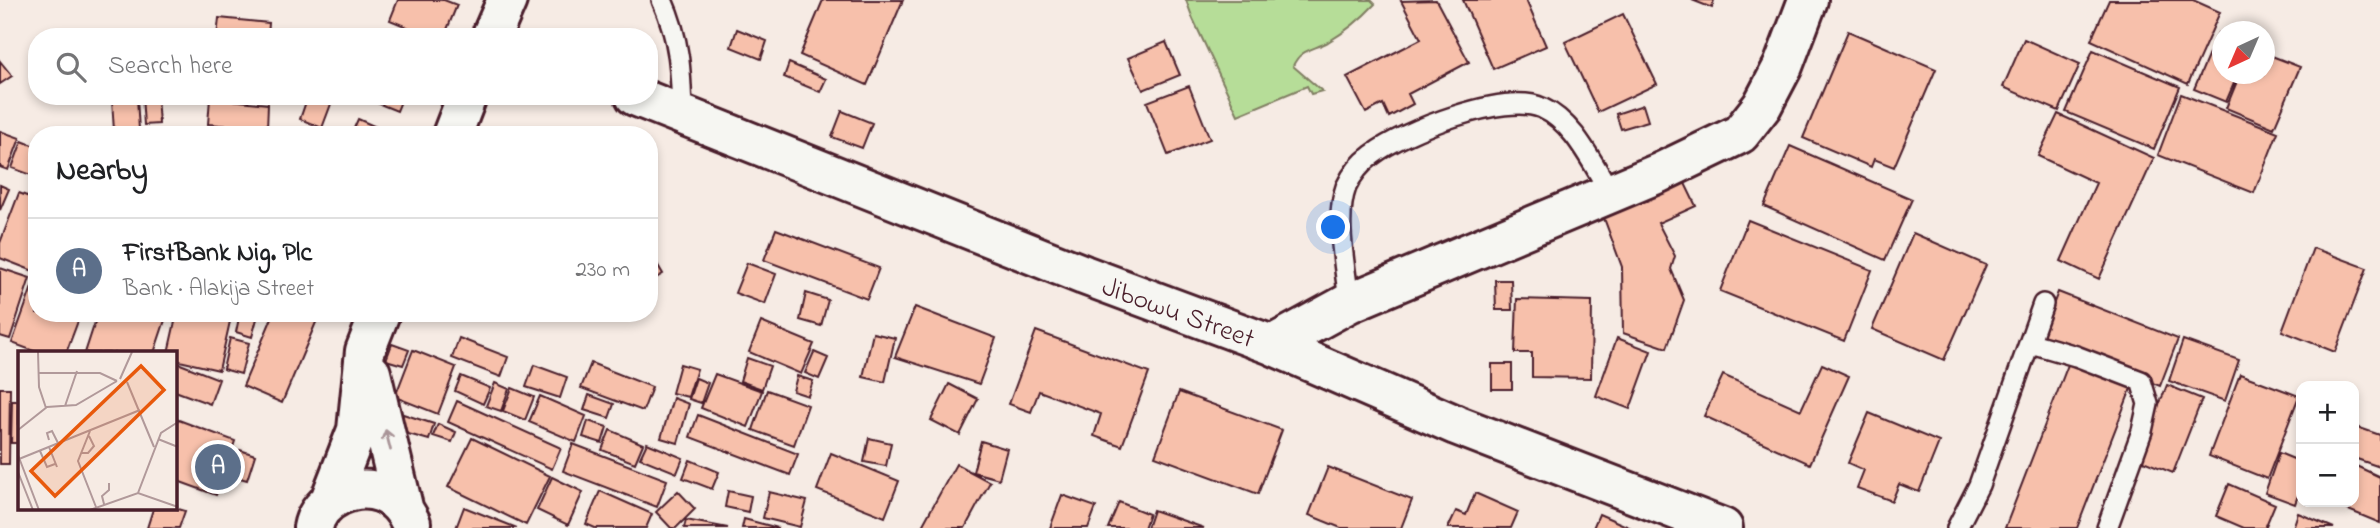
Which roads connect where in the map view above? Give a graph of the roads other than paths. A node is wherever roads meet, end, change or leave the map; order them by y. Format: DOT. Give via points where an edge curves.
graph roads {
  1 [pos="507,0"];
  2 [pos="662,0"];
  3 [pos="1808,0"];
  4 [pos="495,28"];
  5 [pos="464,105"];
  6 [pos="657,105"];
  7 [pos="682,115"];
  8 [pos="455,126"];
  9 [pos="1611,193"];
  10 [pos="1349,303"];
  11 [pos="2043,304"];
  12 [pos="376,322"];
  13 [pos="2031,343"];
  14 [pos="1272,345"];
  15 [pos="365,351"];
  16 [pos="322,514"];
  17 [pos="409,517"];
  18 [pos="1723,528"];
  19 [pos="1956,528"];
  20 [pos="2107,528"];
  1 -- 4 [label="street"];
  2 -- 7 [label="lane" via="681,64"];
  3 -- 9 [label="street" via="1778,76 1740,134"];
  5 -- 8 [label="street"];
  6 -- 7 [label="street, Jibowu Street"];
  7 -- 14 [label="street, Jibowu Street"];
  9 -- 10 [label="street"];
  9 -- 10 [label="lane" via="1567,124 1541,107 1511,103 1482,108 1399,139 1358,167 1347,185 1340,209"];
  10 -- 14 [label="street"];
  11 -- 13 [label="lane"];
  12 -- 15 [label="street"];
  13 -- 19 [label="lane" via="1979,485"];
  13 -- 20 [label="lane" via="2141,381 2148,404 2142,431"];
  14 -- 18 [label="street, Jibowu Street" via="1455,425"];
  15 -- 16 [label="street" via="357,430"];
  17 -- 15 [label="street, one-way"];
  16 -- 17 [label="street" via="355,490 381,492"];
}
